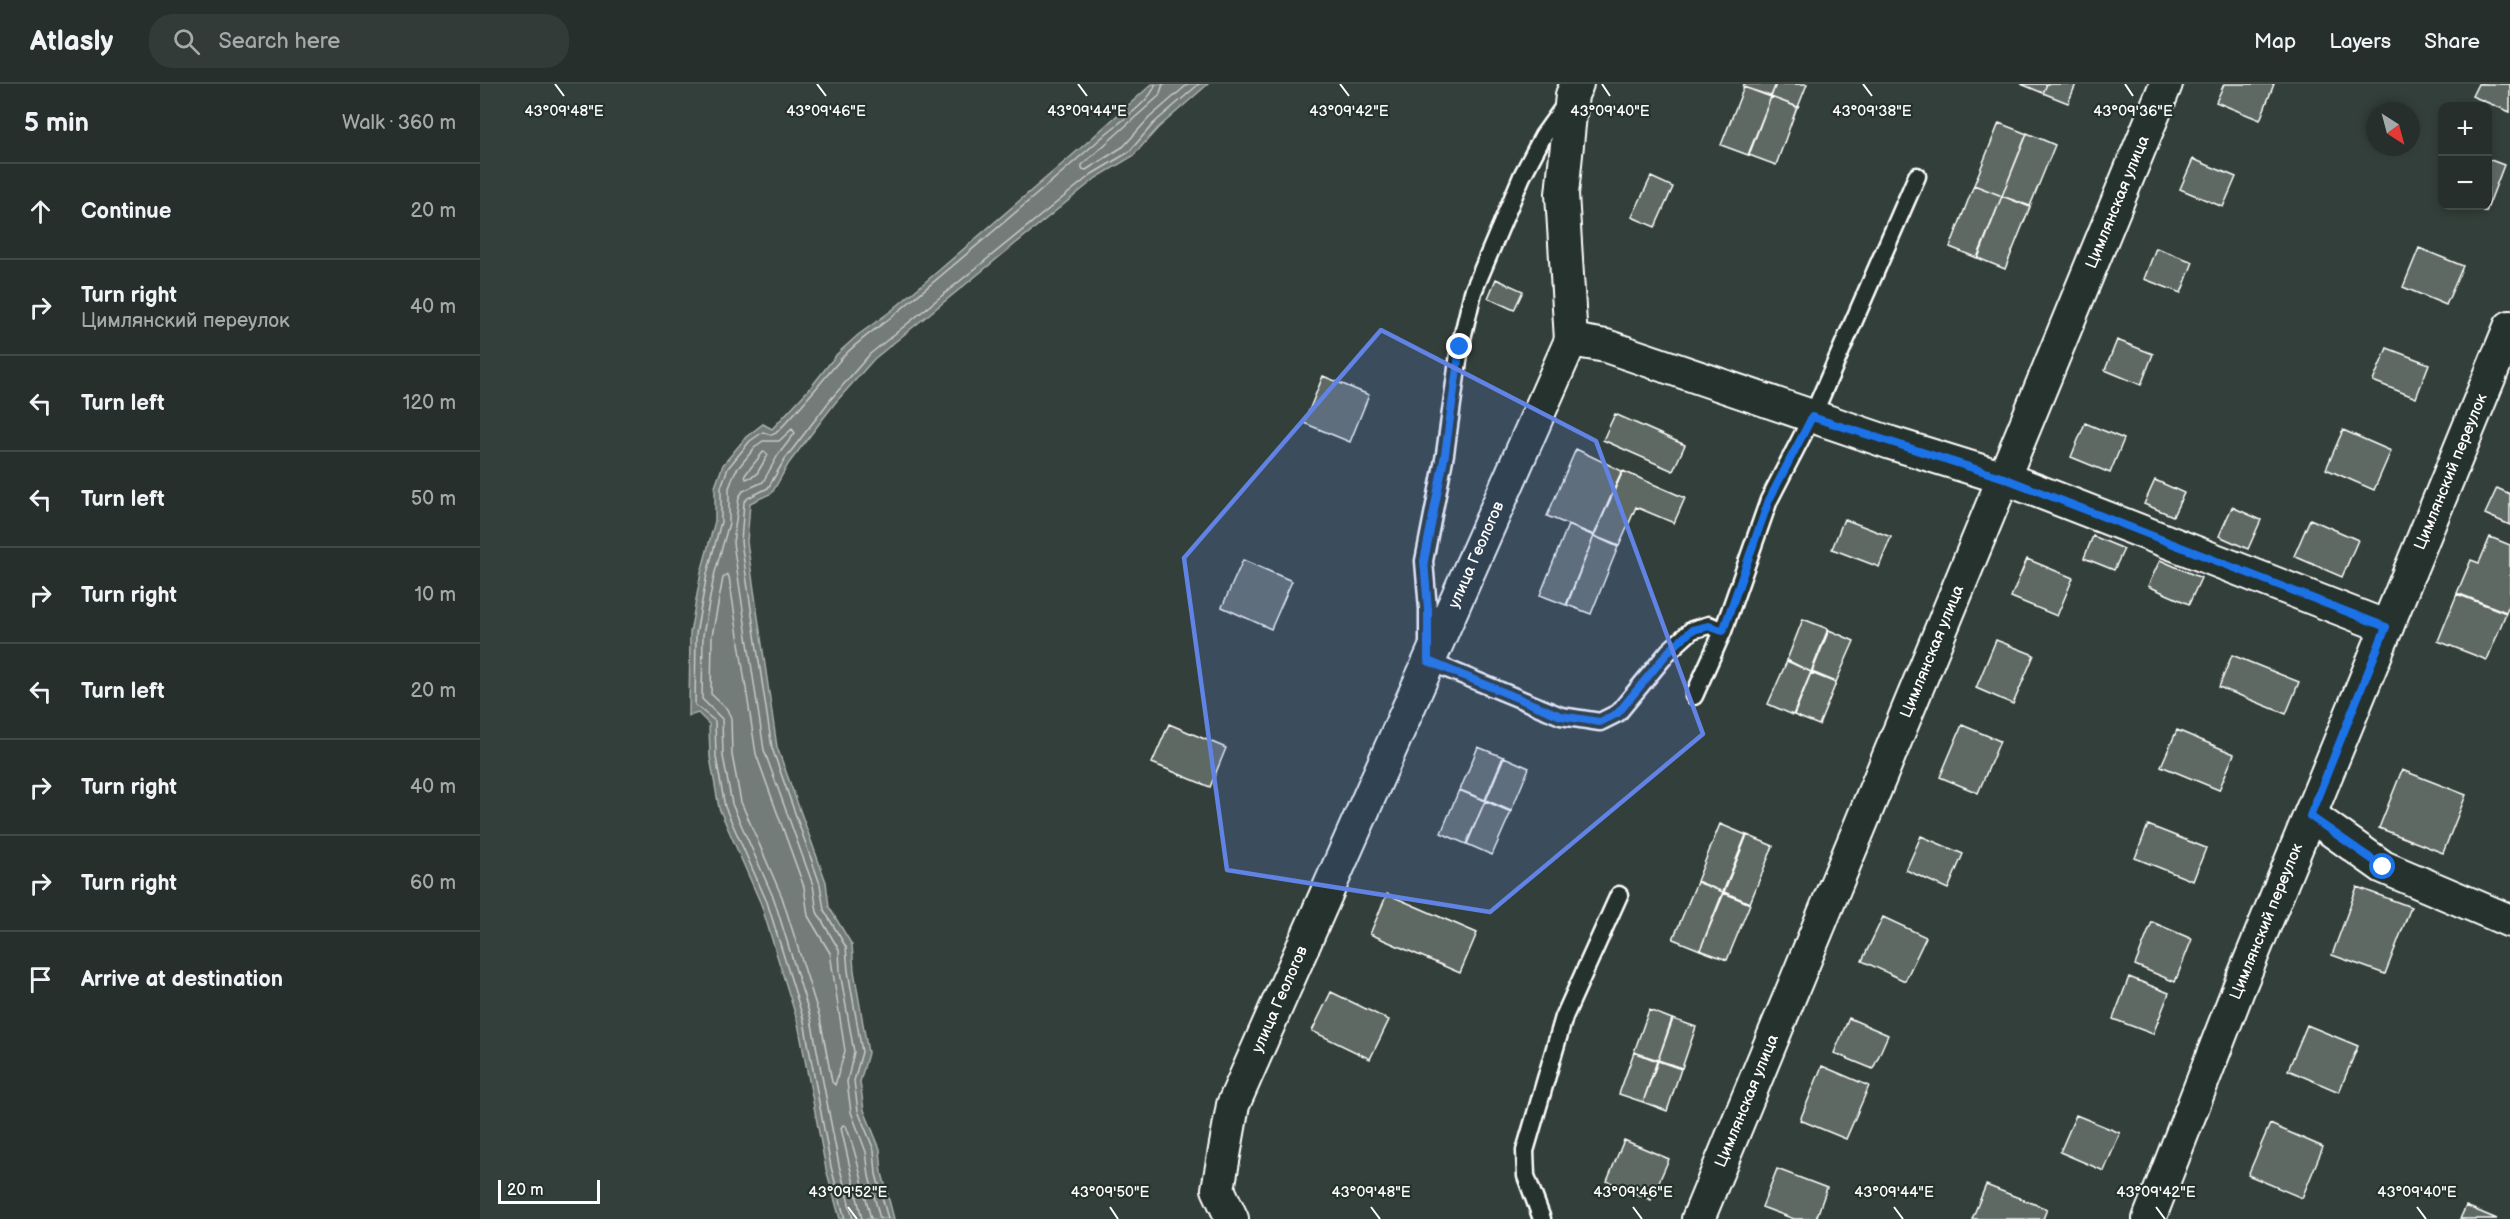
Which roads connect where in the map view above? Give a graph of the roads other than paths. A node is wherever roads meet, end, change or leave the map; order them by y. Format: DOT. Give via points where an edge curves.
graph roads {
  1 [pos="2166,84"];
  2 [pos="1575,90"];
  3 [pos="1917,176"];
  4 [pos="2510,327"];
  5 [pos="1571,340"];
  6 [pos="1812,417"];
  7 [pos="2004,478"];
  8 [pos="2386,627"];
  9 [pos="1723,631"];
  10 [pos="1428,661"];
  11 [pos="1694,696"];
  12 [pos="2310,816"];
  13 [pos="1619,895"];
  14 [pos="2510,921"];
  15 [pos="1232,1219"];
  16 [pos="1542,1219"];
  17 [pos="1698,1219"];
  18 [pos="2149,1219"];
  1 -- 7 [label="street, Цимлянская улица"];
  2 -- 5 [label="street, улица Геологов" via="1562,194"];
  2 -- 10 [label="lane" via="1543,136 1522,176 1473,292 1424,561"];
  3 -- 6 [label="lane"];
  4 -- 8 [label="street, Цимлянский переулок"];
  5 -- 6 [label="street" via="1606,346"];
  5 -- 10 [label="street, улица Геологов"];
  6 -- 7 [label="street"];
  6 -- 9 [label="lane" via="1769,500"];
  7 -- 8 [label="street"];
  7 -- 17 [label="street, Цимлянская улица"];
  8 -- 12 [label="street, Цимлянский переулок"];
  9 -- 10 [label="lane" via="1709,626 1692,630 1669,651 1618,713 1600,722 1561,716"];
  9 -- 11 [label="lane"];
  10 -- 15 [label="street, улица Геологов" via="1233,1105 1218,1189"];
  12 -- 14 [label="street" via="2383,867"];
  12 -- 18 [label="street, Цимлянский переулок"];
  13 -- 16 [label="lane" via="1564,1017 1525,1151 1526,1176"];
}
